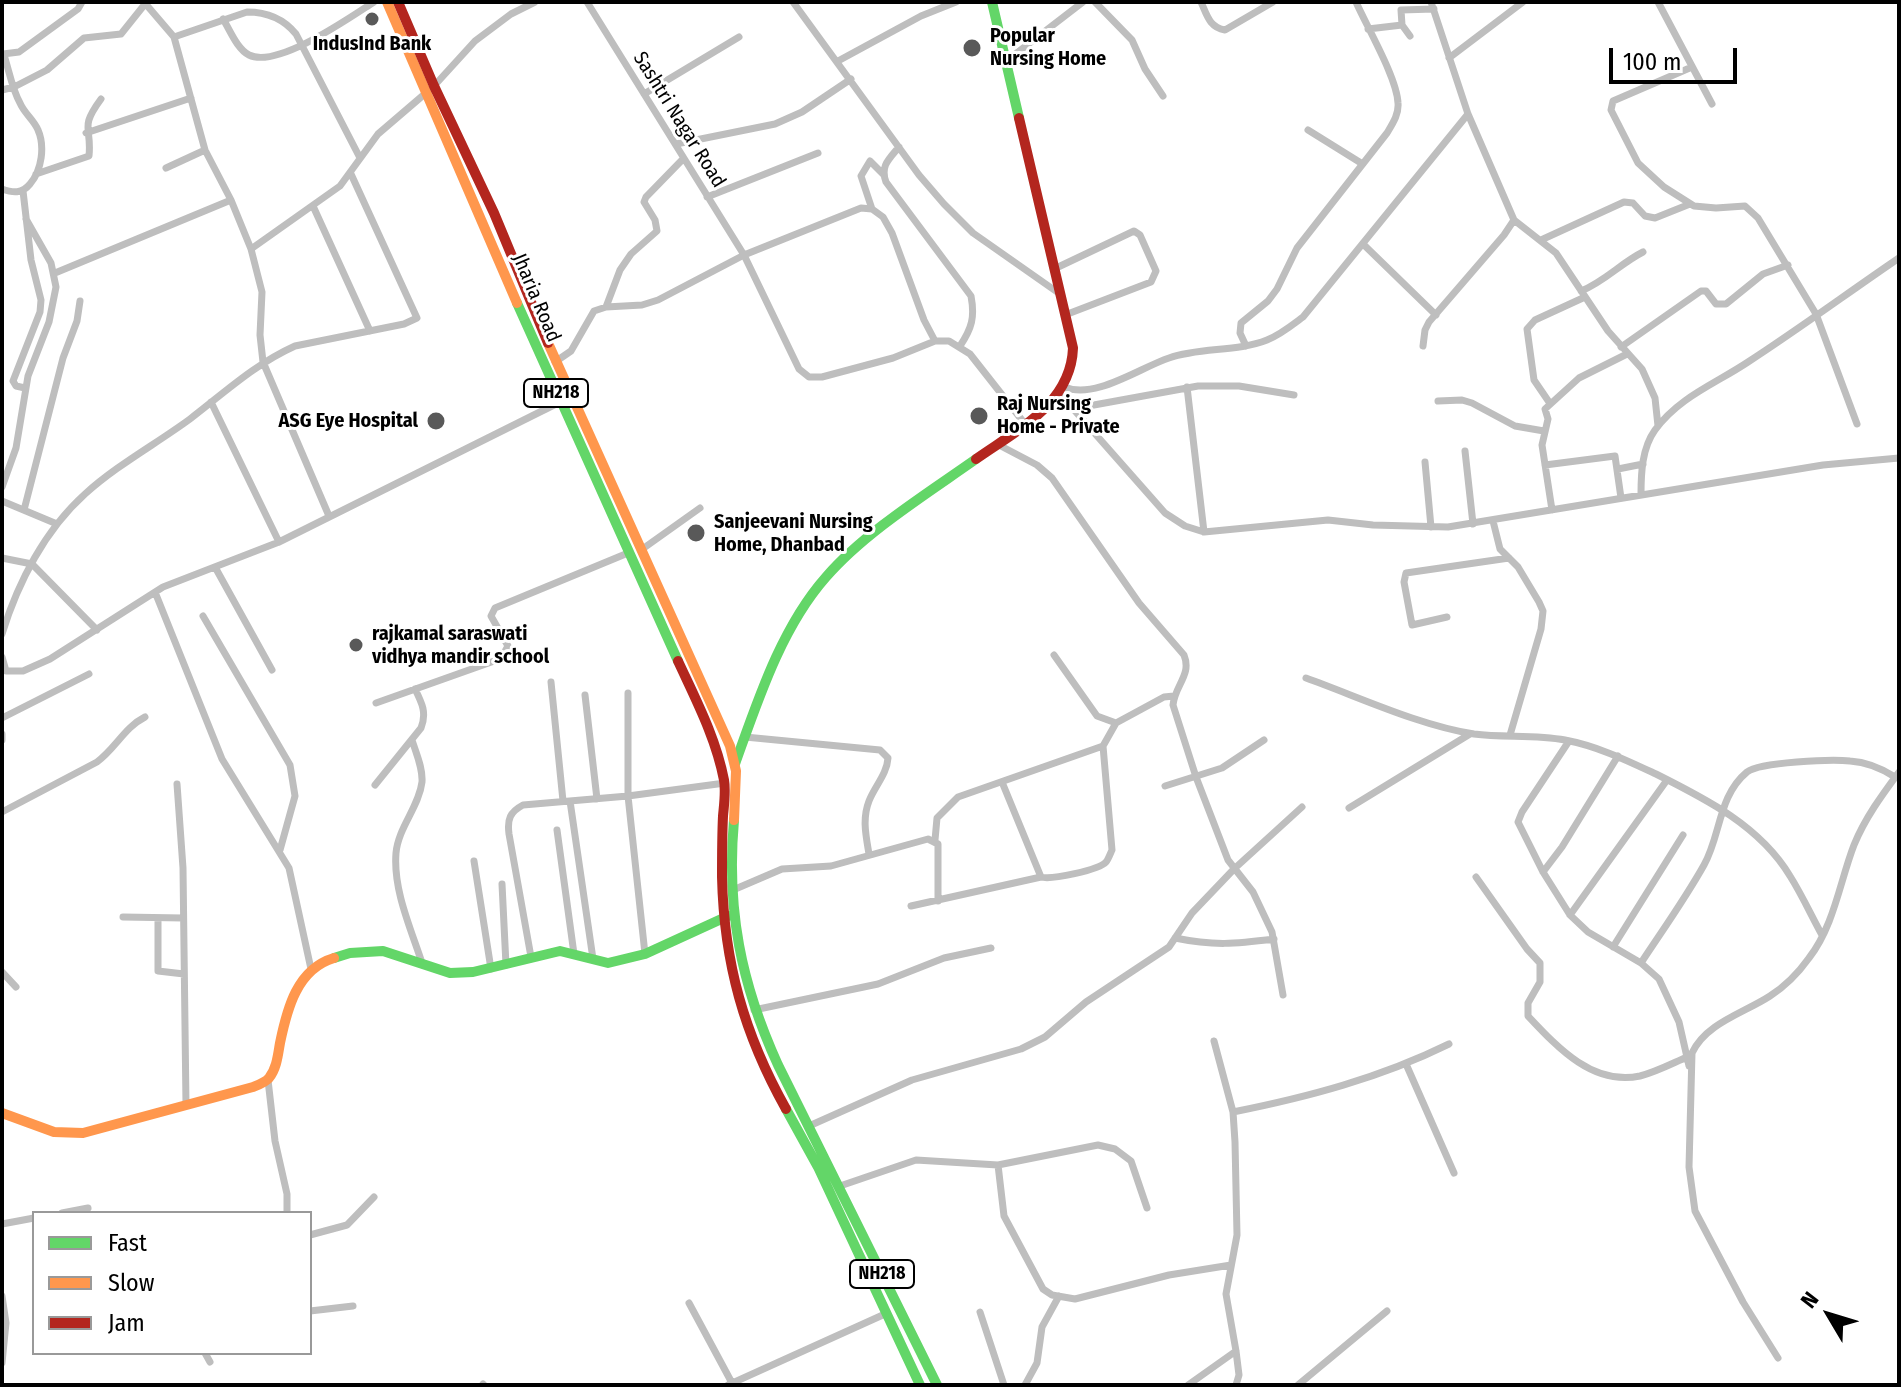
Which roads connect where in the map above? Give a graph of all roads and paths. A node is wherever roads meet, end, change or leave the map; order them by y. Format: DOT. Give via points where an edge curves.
graph roads {
  1 [pos="82,2"];
  2 [pos="374,2"];
  3 [pos="387,2"];
  4 [pos="398,2"];
  5 [pos="535,2"];
  6 [pos="587,2"];
  7 [pos="793,2"];
  8 [pos="956,2"];
  9 [pos="992,2"];
  10 [pos="1083,2"];
  11 [pos="1095,2"];
  12 [pos="1201,2"];
  13 [pos="1273,2"];
  14 [pos="1356,2"];
  15 [pos="1523,2"];
  16 [pos="1658,2"];
  17 [pos="145,3"];
  18 [pos="524,4"];
  19 [pos="1432,6"];
  20 [pos="223,19"];
  21 [pos="1402,25"];
  22 [pos="1368,29"];
  23 [pos="1410,36"];
  24 [pos="174,37"];
  25 [pos="739,37"];
  26 [pos="303,47"];
  27 [pos="3,54"];
  28 [pos="1449,58"];
  29 [pos="838,61"];
  30 [pos="1005,62"];
  31 [pos="1692,67"];
  32 [pos="851,79"];
  33 [pos="14,87"];
  34 [pos="2,90"];
  35 [pos="430,90"];
  36 [pos="644,94"];
  37 [pos="1163,96"];
  38 [pos="191,98"];
  39 [pos="101,99"];
  40 [pos="1712,104"];
  41 [pos="1468,114"];
  42 [pos="1308,130"];
  43 [pos="86,133"];
  44 [pos="676,144"];
  45 [pos="899,147"];
  46 [pos="205,150"];
  47 [pos="818,153"];
  48 [pos="360,158"];
  49 [pos="683,159"];
  50 [pos="1361,163"];
  51 [pos="166,168"];
  52 [pos="36,174"];
  53 [pos="351,174"];
  54 [pos="883,174"];
  55 [pos="2,189"];
  56 [pos="23,191"];
  57 [pos="707,197"];
  58 [pos="231,200"];
  59 [pos="1690,204"];
  60 [pos="313,206"];
  61 [pos="872,209"];
  62 [pos="26,219"];
  63 [pos="1514,220"];
  64 [pos="1541,240"];
  65 [pos="1363,244"];
  66 [pos="251,249"];
  67 [pos="1643,252"];
  68 [pos="744,255"];
  69 [pos="1899,258"];
  70 [pos="1788,265"];
  71 [pos="1054,269"];
  72 [pos="55,273"];
  73 [pos="1060,294"];
  74 [pos="1583,294"];
  75 [pos="80,301"];
  76 [pos="606,307"];
  77 [pos="1816,314"];
  78 [pos="1065,315"];
  79 [pos="1436,315"];
  80 [pos="370,331"];
  81 [pos="935,341"];
  82 [pos="960,346"];
  83 [pos="1246,346"];
  84 [pos="1423,346"];
  85 [pos="1624,350"];
  86 [pos="263,362"];
  87 [pos="550,363"];
  88 [pos="1187,387"];
  89 [pos="25,388"];
  90 [pos="1062,390"];
  91 [pos="1294,395"];
  92 [pos="1438,401"];
  93 [pos="211,402"];
  94 [pos="560,402"];
  95 [pos="1549,402"];
  96 [pos="1072,409"];
  97 [pos="1025,424"];
  98 [pos="1857,424"];
  99 [pos="1658,426"];
  100 [pos="1544,431"];
  101 [pos="997,444"];
  102 [pos="1465,451"];
  103 [pos="1899,458"];
  104 [pos="1425,462"];
  105 [pos="1643,464"];
  106 [pos="1545,465"];
  107 [pos="1618,469"];
  108 [pos="2,487"];
  109 [pos="1641,494"];
  110 [pos="1621,498"];
  111 [pos="2,501"];
  112 [pos="700,508"];
  113 [pos="24,510"];
  114 [pos="1552,510"];
  115 [pos="329,516"];
  116 [pos="1493,521"];
  117 [pos="57,524"];
  118 [pos="1473,524"];
  119 [pos="1431,527"];
  120 [pos="1204,532"];
  121 [pos="279,542"];
  122 [pos="636,551"];
  123 [pos="2,558"];
  124 [pos="1509,558"];
  125 [pos="32,564"];
  126 [pos="215,567"];
  127 [pos="155,592"];
  128 [pos="203,616"];
  129 [pos="1447,617"];
  130 [pos="97,630"];
  131 [pos="2,634"];
  132 [pos="1054,655"];
  133 [pos="2,657"];
  134 [pos="272,670"];
  135 [pos="4,673"];
  136 [pos="89,674"];
  137 [pos="1306,678"];
  138 [pos="551,682"];
  139 [pos="415,689"];
  140 [pos="628,693"];
  141 [pos="585,695"];
  142 [pos="1174,696"];
  143 [pos="376,703"];
  144 [pos="145,717"];
  145 [pos="2,718"];
  146 [pos="1116,723"];
  147 [pos="1471,733"];
  148 [pos="2,734"];
  149 [pos="1510,735"];
  150 [pos="745,737"];
  151 [pos="2,740"];
  152 [pos="412,740"];
  153 [pos="1264,740"];
  154 [pos="1569,741"];
  155 [pos="1103,746"];
  156 [pos="1618,756"];
  157 [pos="736,762"];
  158 [pos="1897,775"];
  159 [pos="1196,777"];
  160 [pos="1667,780"];
  161 [pos="1002,782"];
  162 [pos="725,783"];
  163 [pos="177,784"];
  164 [pos="375,785"];
  165 [pos="1165,786"];
  166 [pos="628,796"];
  167 [pos="597,799"];
  168 [pos="566,801"];
  169 [pos="1302,807"];
  170 [pos="1349,808"];
  171 [pos="1722,808"];
  172 [pos="2,812"];
  173 [pos="557,830"];
  174 [pos="1683,835"];
  175 [pos="935,840"];
  176 [pos="280,850"];
  177 [pos="869,854"];
  178 [pos="474,861"];
  179 [pos="1234,869"];
  180 [pos="1543,872"];
  181 [pos="1041,877"];
  182 [pos="1476,877"];
  183 [pos="502,884"];
  184 [pos="733,890"];
  185 [pos="938,901"];
  186 [pos="911,906"];
  187 [pos="734,914"];
  188 [pos="1570,915"];
  189 [pos="123,917"];
  190 [pos="158,918"];
  191 [pos="183,918"];
  192 [pos="723,919"];
  193 [pos="1822,935"];
  194 [pos="1175,938"];
  195 [pos="1274,939"];
  196 [pos="1613,947"];
  197 [pos="991,948"];
  198 [pos="574,954"];
  199 [pos="645,954"];
  200 [pos="531,957"];
  201 [pos="593,959"];
  202 [pos="422,963"];
  203 [pos="1641,963"];
  204 [pos="506,965"];
  205 [pos="311,969"];
  206 [pos="491,969"];
  207 [pos="2,972"];
  208 [pos="184,974"];
  209 [pos="16,987"];
  210 [pos="1283,995"];
  211 [pos="754,1010"];
  212 [pos="1214,1041"];
  213 [pos="1449,1044"];
  214 [pos="1687,1057"];
  215 [pos="1406,1064"];
  216 [pos="1690,1073"];
  217 [pos="268,1080"];
  218 [pos="186,1105"];
  219 [pos="2,1112"];
  220 [pos="1233,1112"];
  221 [pos="809,1126"];
  222 [pos="824,1165"];
  223 [pos="998,1165"];
  224 [pos="1454,1173"];
  225 [pos="840,1186"];
  226 [pos="374,1197"];
  227 [pos="88,1208"];
  228 [pos="1147,1208"];
  229 [pos="72,1211"];
  230 [pos="287,1211"];
  231 [pos="32,1218"];
  232 [pos="2,1224"];
  233 [pos="312,1234"];
  234 [pos="1231,1265"];
  235 [pos="2,1296"];
  236 [pos="1059,1296"];
  237 [pos="689,1303"];
  238 [pos="353,1306"];
  239 [pos="3,1307"];
  240 [pos="312,1311"];
  241 [pos="1387,1311"];
  242 [pos="980,1312"];
  243 [pos="885,1314"];
  244 [pos="3,1344"];
  245 [pos="1236,1351"];
  246 [pos="206,1355"];
  247 [pos="1778,1358"];
  248 [pos="210,1362"];
  249 [pos="2,1363"];
  250 [pos="730,1384"];
  251 [pos="920,1385"];
  252 [pos="937,1385"];
  253 [pos="1004,1385"];
  254 [pos="1025,1385"];
  255 [pos="1188,1385"];
  256 [pos="1236,1385"];
  257 [pos="1298,1385"];
  1 -- 27 [label="street" via="19,52"];
  2 -- 26 [label="street"];
  3 -- 35 [label="main road, Jharia Road / NH218"];
  4 -- 35 [label="main road, Jharia Road / NH218"];
  5 -- 18 [label="street"];
  6 -- 36 [label="street, Sashtri Nagar Road"];
  7 -- 29 [label="street"];
  8 -- 29 [label="street"];
  9 -- 30 [label="main road"];
  10 -- 30 [label="street"];
  11 -- 37 [label="street" via="1132,40"];
  12 -- 13 [label="street" via="1209,22 1225,30"];
  14 -- 22 [label="street"];
  15 -- 28 [label="street"];
  16 -- 31 [label="street"];
  17 -- 24 [label="street"];
  17 -- 33 [label="street" via="121,34 84,38 58,62"];
  18 -- 35 [label="street" via="475,41"];
  19 -- 21 [label="street" via="1401,10"];
  19 -- 28 [label="street"];
  20 -- 24 [label="street"];
  20 -- 26 [label="street" via="247,12 276,17"];
  20 -- 26 [label="street" via="243,51 257,58"];
  21 -- 22 [label="street"];
  21 -- 23 [label="street"];
  22 -- 50 [label="street" via="1398,103 1387,133"];
  24 -- 38 [label="street"];
  25 -- 36 [label="street"];
  26 -- 48 [label="street"];
  27 -- 33 [label="street"];
  28 -- 41 [label="street"];
  29 -- 32 [label="street"];
  30 -- 71 [label="main road"];
  31 -- 40 [label="street"];
  31 -- 59 [label="street" via="1613,101 1610,107 1647,173"];
  32 -- 44 [label="street" via="775,124"];
  32 -- 45 [label="street"];
  33 -- 34 [label="street"];
  33 -- 52 [label="street" via="42,146"];
  35 -- 48 [label="street" via="378,134"];
  35 -- 87 [label="main road, Jharia Road / NH218"];
  36 -- 44 [label="street, Sashtri Nagar Road"];
  38 -- 43 [label="street"];
  38 -- 46 [label="street"];
  39 -- 43 [label="street"];
  41 -- 63 [label="street"];
  41 -- 65 [label="street"];
  42 -- 50 [label="street"];
  43 -- 52 [label="street" via="89,156"];
  44 -- 49 [label="street, Sashtri Nagar Road"];
  45 -- 54 [label="street"];
  45 -- 73 [label="street" via="973,233"];
  46 -- 51 [label="street"];
  46 -- 58 [label="street"];
  47 -- 57 [label="street"];
  48 -- 53 [label="street"];
  49 -- 57 [label="street, Sashtri Nagar Road"];
  49 -- 76 [label="street" via="646,197 657,231 620,270"];
  50 -- 83 [label="street" via="1297,248 1277,289 1241,323"];
  52 -- 56 [label="street"];
  53 -- 60 [label="street"];
  53 -- 80 [label="street" via="417,318"];
  54 -- 61 [label="street" via="870,161 861,176"];
  54 -- 82 [label="street" via="971,296 975,314"];
  55 -- 56 [label="street"];
  56 -- 62 [label="street"];
  57 -- 68 [label="street, Sashtri Nagar Road"];
  58 -- 66 [label="street"];
  58 -- 72 [label="street"];
  59 -- 64 [label="street" via="1655,218 1624,202"];
  59 -- 70 [label="street" via="1745,206"];
  60 -- 66 [label="street"];
  60 -- 80 [label="street"];
  61 -- 68 [label="street" via="861,208"];
  61 -- 81 [label="street" via="892,233"];
  62 -- 72 [label="street"];
  62 -- 89 [label="street" via="41,300 13,381"];
  63 -- 64 [label="street"];
  63 -- 79 [label="street"];
  64 -- 74 [label="street" via="1562,260"];
  65 -- 79 [label="street"];
  65 -- 83 [label="street" via="1303,317 1266,341"];
  66 -- 86 [label="street" via="262,292"];
  67 -- 74 [label="street"];
  68 -- 76 [label="street" via="658,300"];
  68 -- 81 [label="street, Sashtri Nagar Road" via="799,369 809,377 893,358"];
  69 -- 77 [label="street"];
  70 -- 77 [label="street"];
  70 -- 85 [label="street" via="1763,274 1726,304 1716,304 1701,291"];
  71 -- 73 [label="main road"];
  71 -- 78 [label="street" via="1134,231 1156,271 1151,282"];
  72 -- 89 [label="street" via="49,322"];
  73 -- 78 [label="main road"];
  74 -- 85 [label="street"];
  74 -- 95 [label="street" via="1527,329 1531,368"];
  75 -- 113 [label="street"];
  76 -- 87 [label="street" via="594,311 571,351"];
  77 -- 98 [label="street"];
  77 -- 99 [label="street" via="1696,392"];
  78 -- 90 [label="main road" via="1073,361"];
  79 -- 84 [label="street" via="1425,330"];
  80 -- 86 [label="street" via="295,346"];
  81 -- 82 [label="street"];
  82 -- 97 [label="street"];
  83 -- 90 [label="street" via="1172,356 1085,392"];
  85 -- 95 [label="street"];
  85 -- 99 [label="street" via="1650,383"];
  86 -- 93 [label="street"];
  86 -- 115 [label="street"];
  87 -- 94 [label="main road, Jharia Road / NH218"];
  87 -- 122 [label="main road, Jharia Road / NH218"];
  88 -- 91 [label="street" via="1220,384"];
  88 -- 96 [label="street"];
  88 -- 120 [label="street"];
  89 -- 108 [label="street" via="16,448"];
  90 -- 96 [label="street"];
  90 -- 97 [label="main road"];
  92 -- 100 [label="street" via="1462,400 1515,426"];
  93 -- 117 [label="street" via="87,492"];
  93 -- 121 [label="street"];
  94 -- 115 [label="street"];
  94 -- 122 [label="main road, Jharia Road / NH218"];
  95 -- 100 [label="street"];
  96 -- 120 [label="street" via="1165,513"];
  97 -- 101 [label="main road"];
  99 -- 105 [label="street"];
  100 -- 106 [label="street"];
  101 -- 142 [label="street" via="1052,478 1139,603 1184,655 1187,672"];
  101 -- 150 [label="main road" via="886,523 826,577 788,633"];
  102 -- 118 [label="street"];
  103 -- 109 [label="street"];
  104 -- 119 [label="street"];
  105 -- 107 [label="street"];
  105 -- 109 [label="street"];
  106 -- 107 [label="street" via="1613,456"];
  106 -- 114 [label="street"];
  107 -- 110 [label="street"];
  109 -- 110 [label="street"];
  110 -- 114 [label="street"];
  111 -- 113 [label="street"];
  112 -- 122 [label="street"];
  113 -- 117 [label="street"];
  114 -- 116 [label="street"];
  115 -- 121 [label="street"];
  116 -- 118 [label="street"];
  116 -- 124 [label="street" via="1500,549"];
  117 -- 125 [label="street"];
  118 -- 119 [label="street"];
  119 -- 120 [label="street" via="1328,520"];
  121 -- 126 [label="street"];
  122 -- 139 [label="street" via="499,605 491,616 508,646 503,655"];
  122 -- 157 [label="main road, Jharia Road / NH218" via="697,669"];
  122 -- 162 [label="main road, Jharia Road / NH218" via="699,704"];
  123 -- 125 [label="street"];
  124 -- 129 [label="street" via="1406,573 1412,625"];
  124 -- 149 [label="street" via="1539,602 1544,619"];
  125 -- 130 [label="street"];
  125 -- 131 [label="street"];
  126 -- 127 [label="street"];
  126 -- 134 [label="street"];
  127 -- 130 [label="street"];
  127 -- 176 [label="street" via="222,759"];
  128 -- 176 [label="street" via="290,765 295,796"];
  130 -- 135 [label="street" via="50,659"];
  132 -- 146 [label="street" via="1097,716"];
  133 -- 135 [label="street"];
  136 -- 145 [label="street"];
  137 -- 147 [label="street"];
  138 -- 168 [label="street"];
  139 -- 143 [label="street"];
  139 -- 152 [label="street" via="425,721"];
  140 -- 166 [label="street"];
  141 -- 167 [label="street"];
  142 -- 146 [label="street"];
  142 -- 159 [label="street"];
  144 -- 172 [label="street" via="97,762"];
  146 -- 155 [label="street"];
  147 -- 149 [label="street"];
  147 -- 170 [label="street"];
  148 -- 151 [label="street"];
  149 -- 154 [label="street"];
  150 -- 157 [label="main road"];
  150 -- 177 [label="street" via="880,750 888,767 866,813"];
  152 -- 164 [label="street"];
  152 -- 202 [label="street" via="422,780 401,831 396,864"];
  153 -- 159 [label="street" via="1222,768"];
  154 -- 156 [label="street"];
  154 -- 180 [label="street" via="1518,818"];
  155 -- 161 [label="street"];
  155 -- 181 [label="street" via="1112,850 1108,860 1098,867"];
  156 -- 160 [label="street"];
  156 -- 180 [label="street"];
  157 -- 162 [label="main road"];
  157 -- 184 [label="main road, NH218"];
  158 -- 171 [label="street" via="1850,761 1761,766 1745,773"];
  158 -- 193 [label="street" via="1867,818"];
  159 -- 165 [label="street"];
  159 -- 179 [label="street"];
  160 -- 171 [label="street"];
  160 -- 188 [label="street"];
  161 -- 175 [label="street" via="950,803 937,818"];
  161 -- 181 [label="street"];
  162 -- 166 [label="street"];
  162 -- 192 [label="main road, NH218"];
  163 -- 191 [label="street"];
  166 -- 167 [label="street"];
  166 -- 199 [label="street"];
  167 -- 168 [label="street"];
  168 -- 200 [label="street" via="523,805 509,817"];
  168 -- 201 [label="street"];
  169 -- 179 [label="street"];
  171 -- 193 [label="street" via="1789,874"];
  171 -- 203 [label="street" via="1705,864"];
  173 -- 198 [label="street"];
  174 -- 196 [label="street"];
  175 -- 177 [label="street"];
  175 -- 185 [label="street" via="940,853"];
  176 -- 205 [label="street" via="296,889"];
  177 -- 184 [label="street" via="831,866 782,869"];
  178 -- 206 [label="street"];
  179 -- 194 [label="street"];
  179 -- 195 [label="street" via="1253,892"];
  180 -- 188 [label="street"];
  181 -- 185 [label="street"];
  182 -- 214 [label="street" via="1540,963 1540,982 1526,1008 1561,1048 1610,1077 1637,1076"];
  183 -- 204 [label="street"];
  184 -- 187 [label="main road, NH218"];
  185 -- 186 [label="street"];
  187 -- 192 [label="main road"];
  187 -- 211 [label="main road, NH218"];
  188 -- 196 [label="street"];
  189 -- 190 [label="street"];
  190 -- 191 [label="street"];
  190 -- 208 [label="street" via="158,971"];
  191 -- 208 [label="street"];
  192 -- 199 [label="main road"];
  192 -- 222 [label="main road, NH218" via="745,1023 767,1076"];
  193 -- 216 [label="street" via="1810,957 1774,994 1724,1021 1696,1044"];
  194 -- 195 [label="street" via="1226,945"];
  194 -- 221 [label="street" via="1045,1037 1021,1049 912,1080"];
  195 -- 210 [label="street"];
  196 -- 203 [label="street"];
  197 -- 211 [label="street" via="944,958 878,984"];
  198 -- 200 [label="main road"];
  198 -- 201 [label="main road"];
  199 -- 201 [label="main road" via="608,963"];
  200 -- 204 [label="main road"];
  202 -- 205 [label="main road" via="365,951"];
  202 -- 206 [label="main road" via="450,973"];
  203 -- 214 [label="street" via="1667,991"];
  204 -- 206 [label="main road"];
  205 -- 217 [label="main road" via="289,1006"];
  207 -- 209 [label="street"];
  208 -- 218 [label="street"];
  211 -- 221 [label="main road, NH218"];
  212 -- 220 [label="street"];
  213 -- 215 [label="street"];
  214 -- 216 [label="street"];
  215 -- 220 [label="street" via="1344,1086"];
  215 -- 224 [label="street"];
  216 -- 247 [label="street" via="1689,1167 1695,1211"];
  217 -- 218 [label="main road"];
  217 -- 230 [label="street"];
  218 -- 219 [label="main road" via="64,1134"];
  220 -- 234 [label="street" via="1237,1235"];
  221 -- 222 [label="main road, NH218"];
  222 -- 225 [label="main road, NH218"];
  222 -- 243 [label="main road, NH218"];
  223 -- 225 [label="street" via="916,1160"];
  223 -- 228 [label="street" via="1105,1146 1131,1161"];
  223 -- 236 [label="street" via="1008,1223 1043,1289"];
  225 -- 252 [label="main road, NH218"];
  226 -- 233 [label="street" via="347,1225"];
  227 -- 229 [label="street"];
  231 -- 232 [label="street"];
  234 -- 236 [label="street" via="1075,1299"];
  234 -- 245 [label="street" via="1226,1294"];
  235 -- 239 [label="street"];
  236 -- 254 [label="street" via="1042,1327 1037,1363"];
  237 -- 250 [label="street"];
  238 -- 240 [label="street"];
  239 -- 244 [label="street"];
  241 -- 257 [label="street"];
  242 -- 253 [label="street"];
  243 -- 250 [label="street"];
  243 -- 251 [label="main road, NH218"];
  244 -- 249 [label="street"];
  245 -- 255 [label="street"];
  245 -- 256 [label="street"];
  246 -- 248 [label="street"];
}
